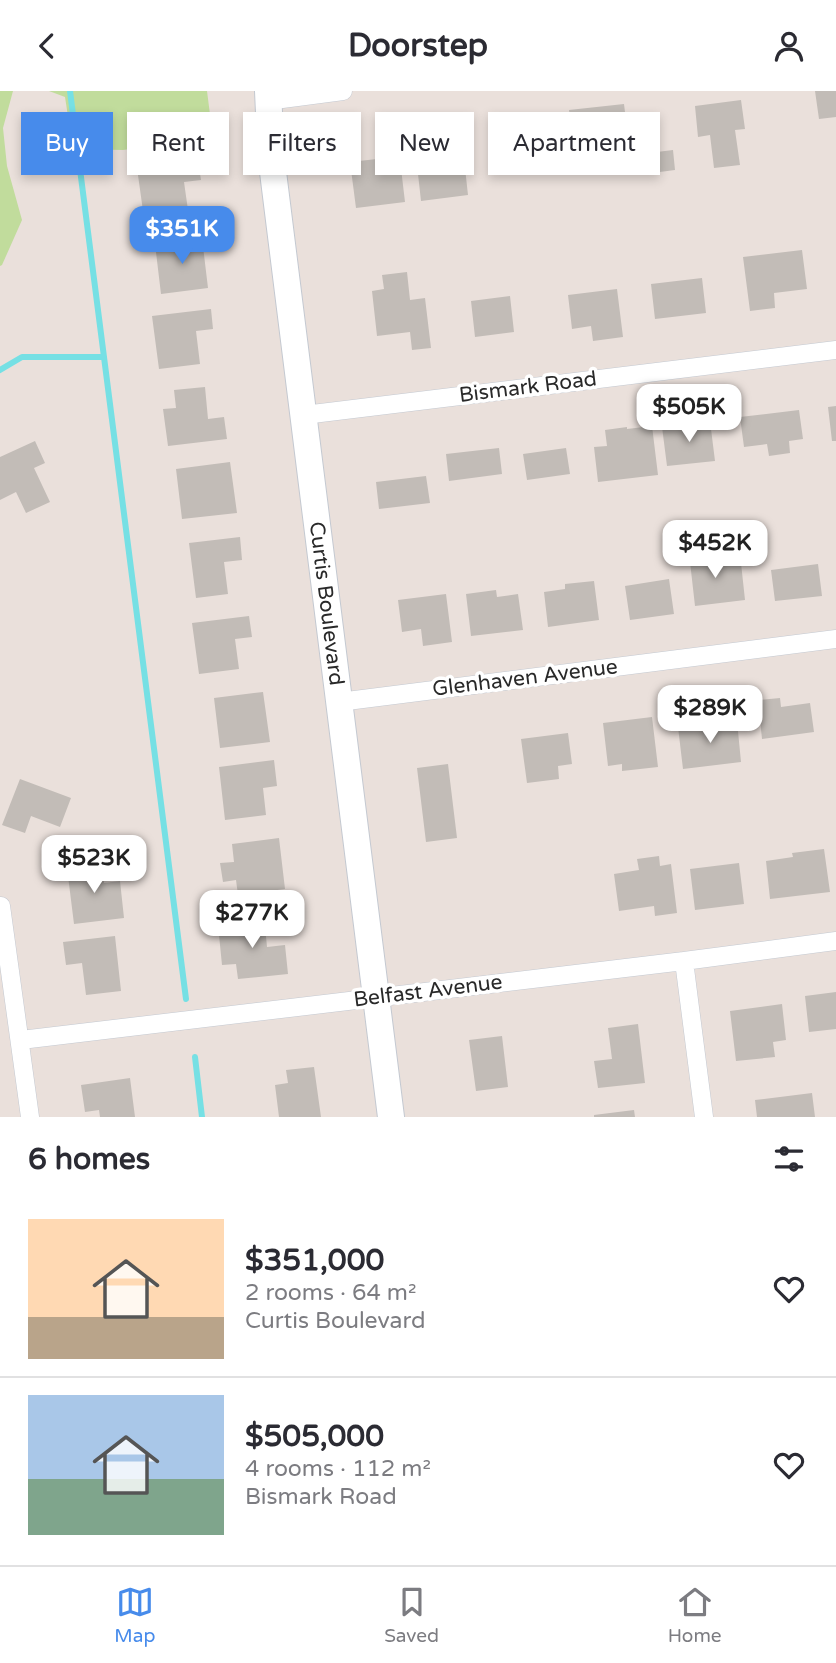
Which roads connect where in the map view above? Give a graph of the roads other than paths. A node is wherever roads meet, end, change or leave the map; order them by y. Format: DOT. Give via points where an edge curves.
graph roads {
  1 [pos="343,91"];
  2 [pos="268,96"];
  3 [pos="836,350"];
  4 [pos="304,415"];
  5 [pos="836,639"];
  6 [pos="339,702"];
  7 [pos="1,906"];
  8 [pos="836,941"];
  9 [pos="684,961"];
  10 [pos="376,997"];
  11 [pos="21,1040"];
  12 [pos="30,1117"];
  13 [pos="391,1117"];
  14 [pos="704,1117"];
  1 -- 2 [label="street"];
  2 -- 4 [label="street, Curtis Boulevard" via="271,156"];
  3 -- 4 [label="street, Bismark Road"];
  4 -- 6 [label="street, Curtis Boulevard"];
  5 -- 6 [label="street, Glenhaven Avenue"];
  6 -- 10 [label="street, Curtis Boulevard"];
  7 -- 11 [label="street"];
  8 -- 9 [label="street, Belfast Avenue"];
  9 -- 10 [label="street, Belfast Avenue"];
  9 -- 14 [label="street"];
  10 -- 11 [label="street, Belfast Avenue"];
  10 -- 13 [label="street, Curtis Boulevard"];
  11 -- 12 [label="street"];
}
